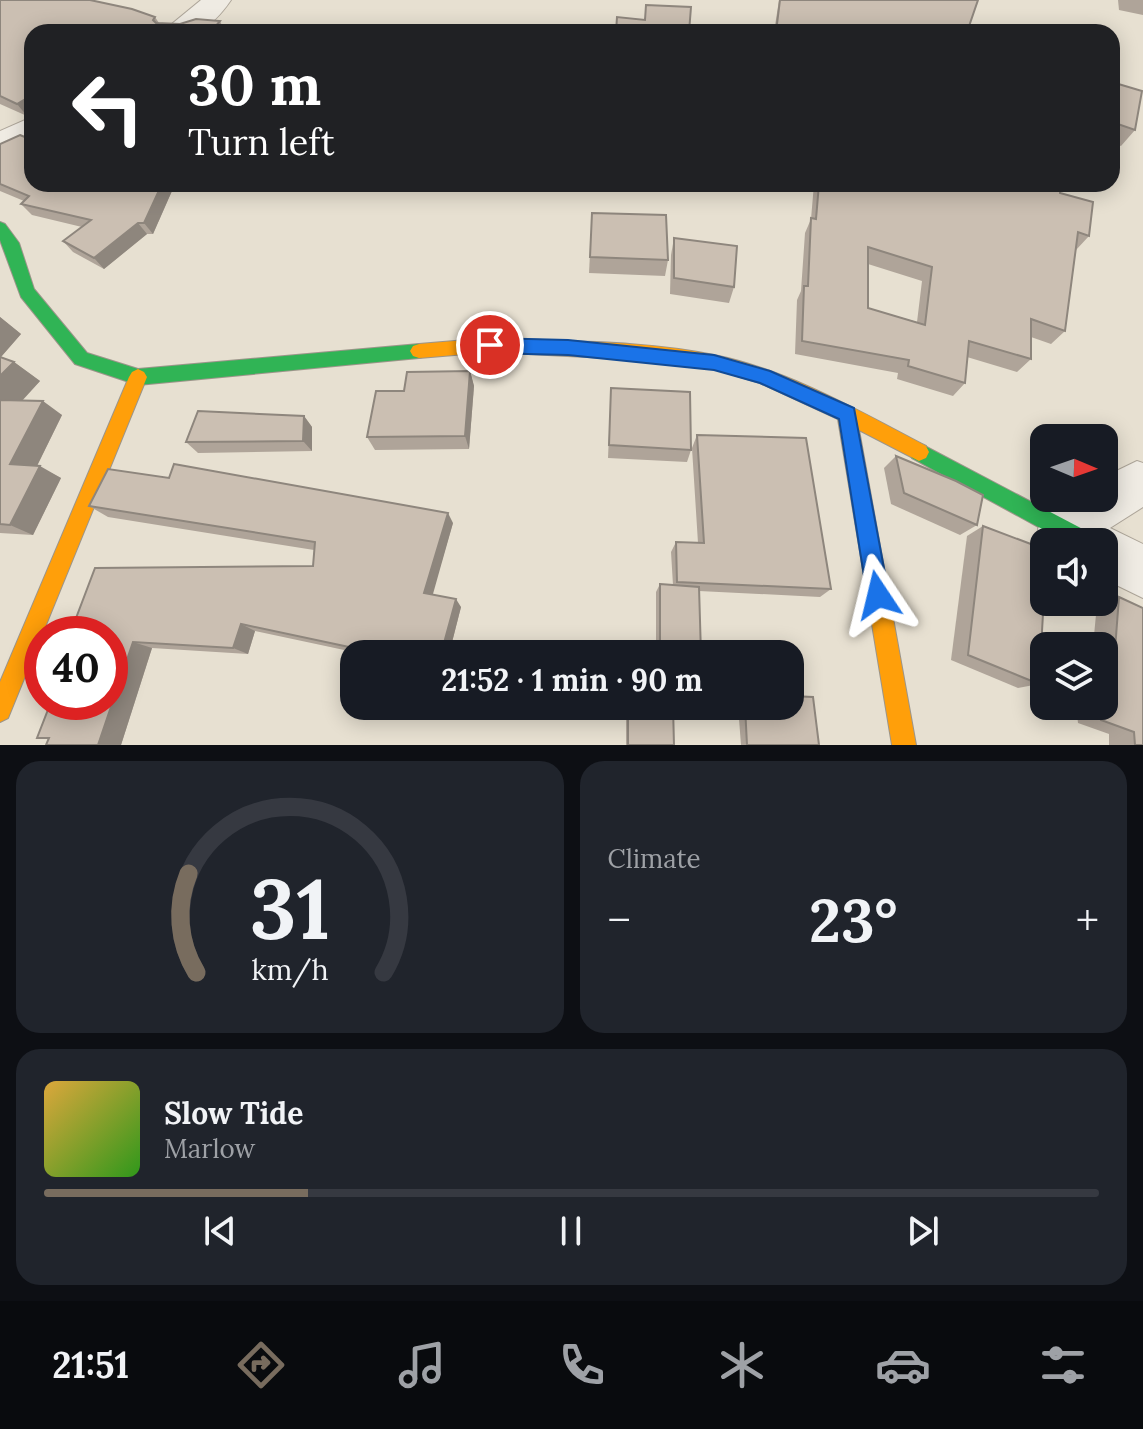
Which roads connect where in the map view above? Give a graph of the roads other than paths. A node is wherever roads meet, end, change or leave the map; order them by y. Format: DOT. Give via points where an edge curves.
graph roads {
  1 [pos="217,0"];
  2 [pos="189,24"];
  3 [pos="24,132"];
  4 [pos="0,146"];
  5 [pos="0,228"];
  6 [pos="138,377"];
  7 [pos="847,414"];
  8 [pos="1141,490"];
  9 [pos="1061,528"];
  10 [pos="1099,528"];
  11 [pos="1118,559"];
  12 [pos="1143,572"];
  13 [pos="0,710"];
  14 [pos="904,745"];
  1 -- 2 [label="street"];
  3 -- 4 [label="street"];
  5 -- 6 [label="street" via="11,243 27,292 81,359"];
  6 -- 7 [label="street" via="490,345 568,347 714,362 764,376"];
  6 -- 13 [label="street"];
  7 -- 9 [label="street"];
  7 -- 14 [label="street"];
  8 -- 10 [label="street"];
  11 -- 12 [label="street"];
}
